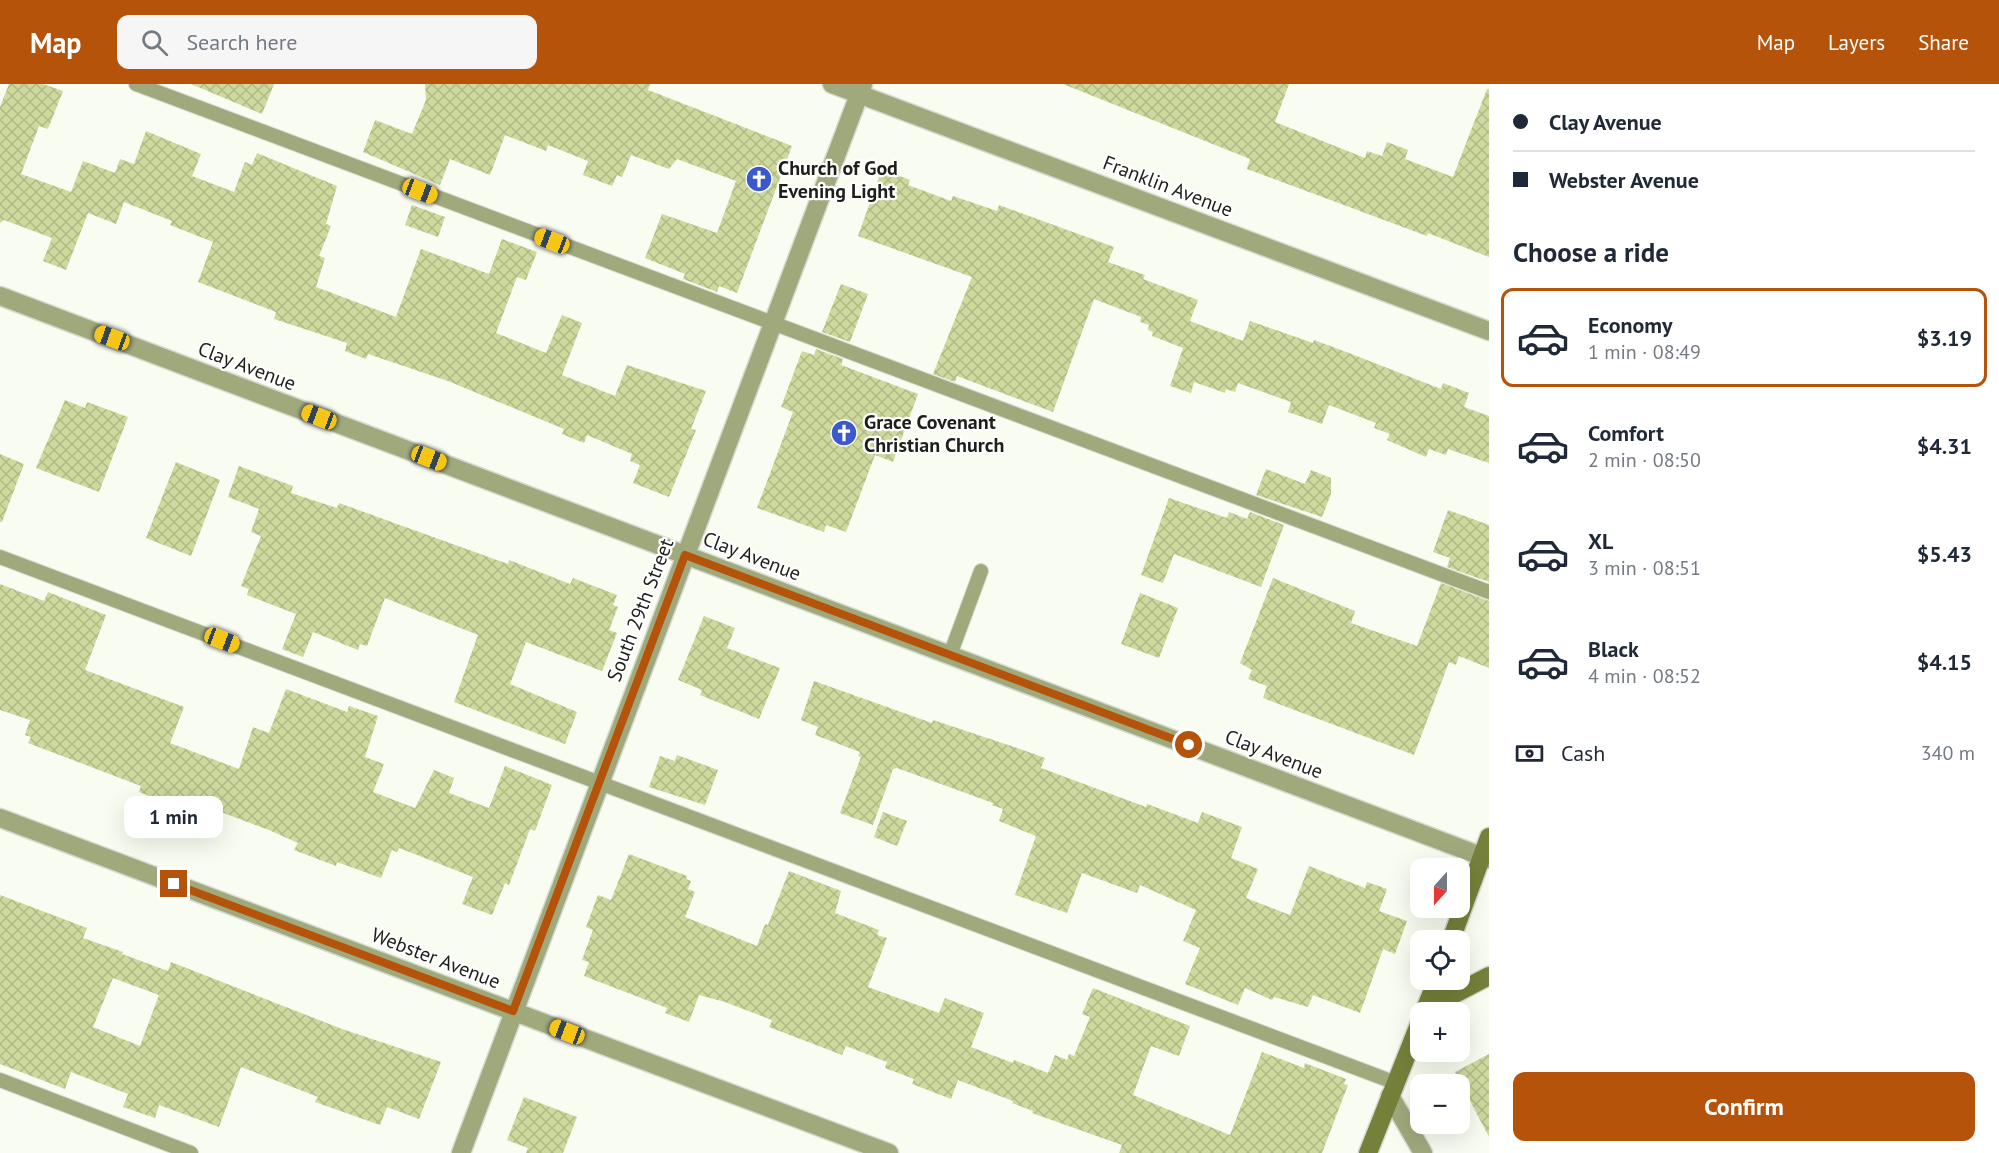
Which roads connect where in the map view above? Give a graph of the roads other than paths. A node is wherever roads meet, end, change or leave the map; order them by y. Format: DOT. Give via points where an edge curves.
graph roads {
  1 [pos="136,84"];
  2 [pos="832,84"];
  3 [pos="861,89"];
  4 [pos="0,296"];
  5 [pos="771,324"];
  6 [pos="1489,331"];
  7 [pos="685,555"];
  8 [pos="0,557"];
  9 [pos="981,571"];
  10 [pos="1489,592"];
  11 [pos="950,655"];
  12 [pos="599,783"];
  13 [pos="0,818"];
  14 [pos="1489,837"];
  15 [pos="1486,857"];
  16 [pos="1455,930"];
  17 [pos="1489,976"];
  18 [pos="1445,1002"];
  19 [pos="513,1011"];
  20 [pos="1410,1048"];
  21 [pos="0,1080"];
  22 [pos="1393,1089"];
  23 [pos="191,1153"];
  24 [pos="461,1153"];
  25 [pos="889,1153"];
  26 [pos="1368,1153"];
  27 [pos="1423,1153"];
  1 -- 5 [label="lane"];
  2 -- 3 [label="street, Franklin Avenue"];
  3 -- 5 [label="street, South 29th Street"];
  3 -- 6 [label="street, Franklin Avenue"];
  4 -- 7 [label="street, Clay Avenue"];
  5 -- 7 [label="street, South 29th Street"];
  5 -- 10 [label="lane"];
  7 -- 11 [label="street, Clay Avenue"];
  7 -- 12 [label="street, South 29th Street"];
  8 -- 12 [label="lane"];
  9 -- 11 [label="lane"];
  11 -- 15 [label="street, Clay Avenue"];
  12 -- 19 [label="street, South 29th Street"];
  12 -- 22 [label="lane"];
  13 -- 19 [label="street, Webster Avenue"];
  14 -- 15 [label="street"];
  15 -- 16 [label="street"];
  17 -- 18 [label="street"];
  19 -- 24 [label="street, South 29th Street"];
  19 -- 25 [label="street, Webster Avenue"];
  20 -- 22 [label="street"];
  21 -- 23 [label="lane"];
  22 -- 26 [label="street"];
  22 -- 27 [label="street"];
}
